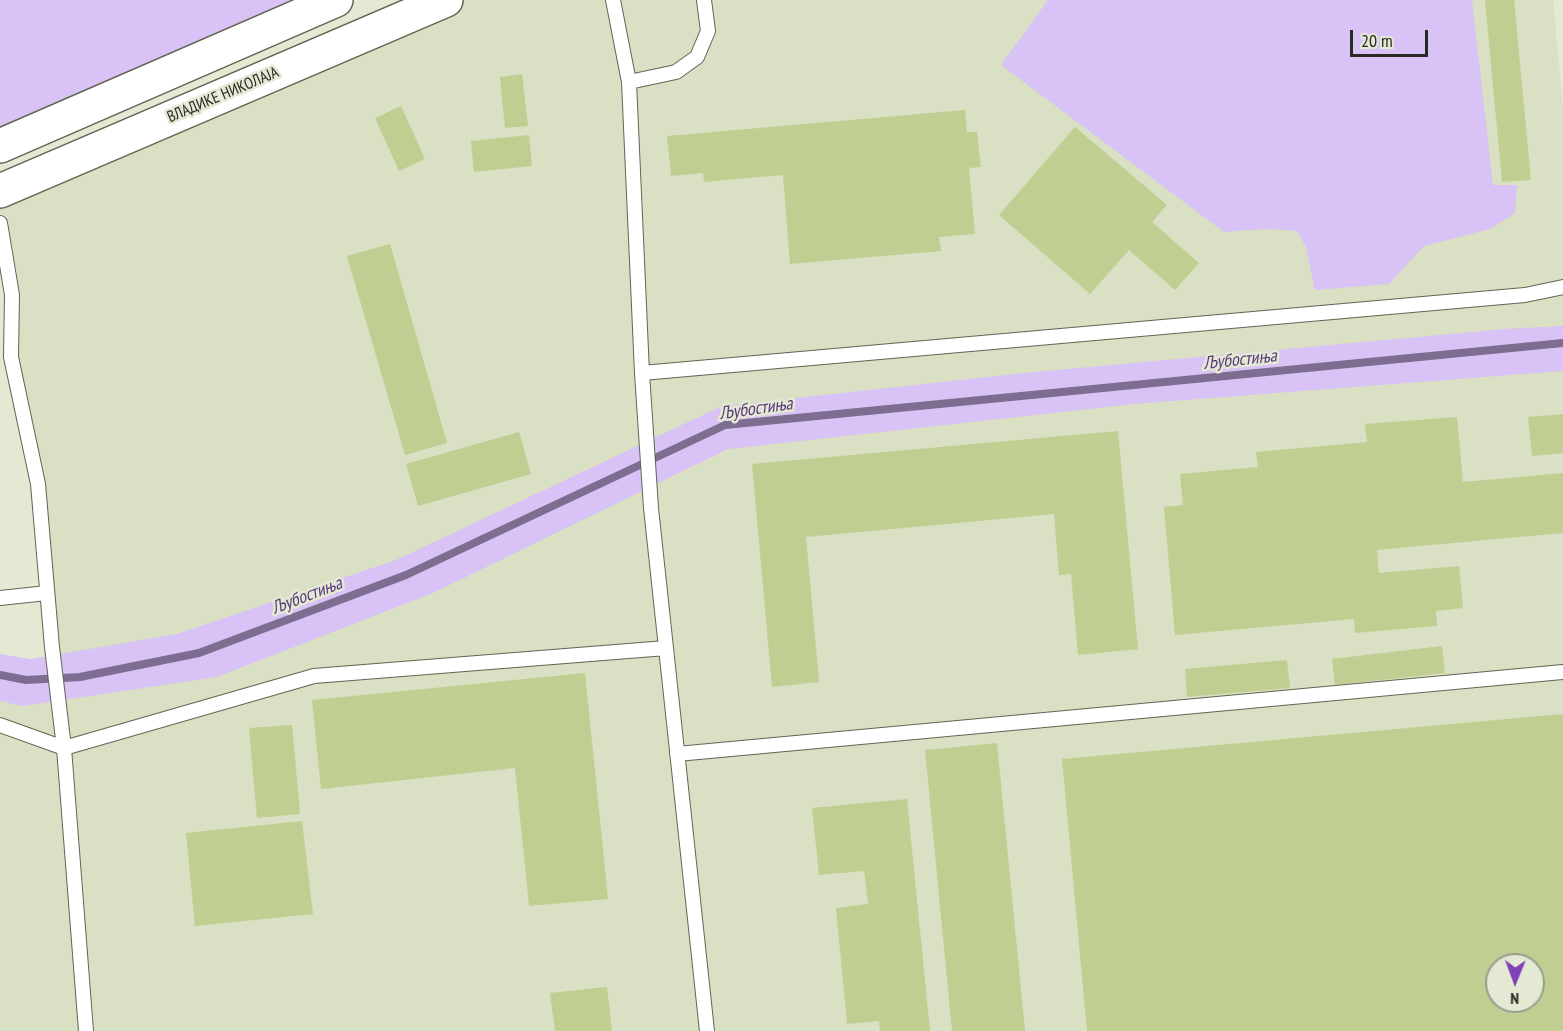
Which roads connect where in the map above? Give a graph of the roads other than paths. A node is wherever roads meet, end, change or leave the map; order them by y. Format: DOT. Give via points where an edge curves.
graph roads {
  1 [pos="336,0"];
  2 [pos="446,0"];
  3 [pos="613,0"];
  4 [pos="704,0"];
  5 [pos="629,82"];
  6 [pos="0,146"];
  7 [pos="0,191"];
  8 [pos="0,223"];
  9 [pos="1563,287"];
  10 [pos="0,343"];
  11 [pos="11,357"];
  12 [pos="642,373"];
  13 [pos="47,592"];
  14 [pos="0,598"];
  15 [pos="666,648"];
  16 [pos="1563,672"];
  17 [pos="0,725"];
  18 [pos="64,748"];
  19 [pos="677,754"];
  20 [pos="86,1031"];
  21 [pos="707,1031"];
  1 -- 6 [label="main road"];
  2 -- 7 [label="main road, ВЛАДИКЕ НИКОЛАЈА"];
  3 -- 5 [label="lane"];
  4 -- 5 [label="lane" via="708,31 697,57 676,72"];
  5 -- 12 [label="lane"];
  8 -- 11 [label="lane" via="12,295"];
  9 -- 12 [label="lane" via="1525,296"];
  10 -- 11 [label="lane"];
  11 -- 13 [label="lane" via="38,484"];
  12 -- 15 [label="lane"];
  13 -- 14 [label="lane"];
  13 -- 18 [label="lane"];
  15 -- 18 [label="lane" via="314,676"];
  15 -- 19 [label="lane"];
  16 -- 19 [label="lane"];
  17 -- 18 [label="lane"];
  18 -- 20 [label="lane"];
  19 -- 21 [label="lane"];
}
